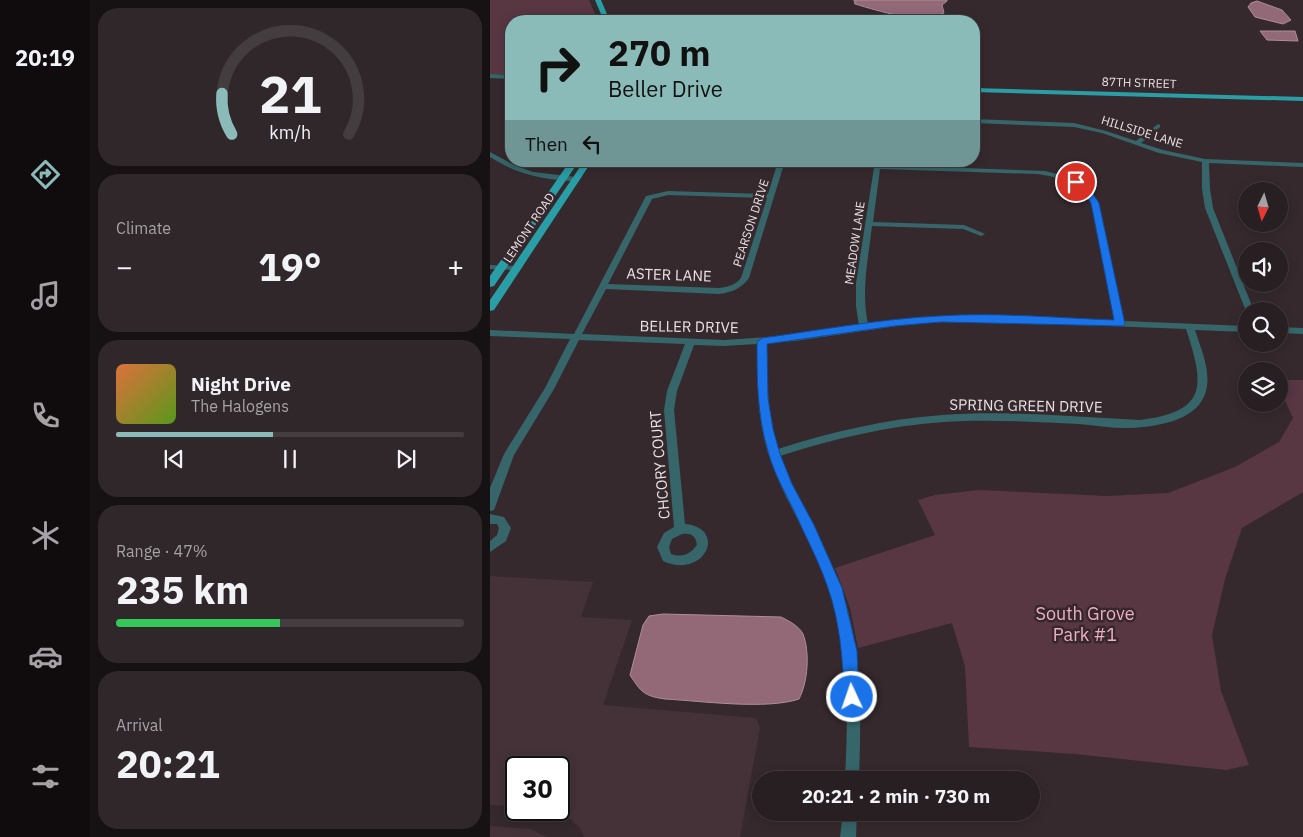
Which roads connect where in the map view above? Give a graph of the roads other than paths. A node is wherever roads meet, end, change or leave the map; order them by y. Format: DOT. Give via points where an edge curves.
graph roads {
  1 [pos="598,0"];
  2 [pos="604,15"];
  3 [pos="490,76"];
  4 [pos="505,77"];
  5 [pos="980,90"];
  6 [pos="1303,98"];
  7 [pos="980,121"];
  8 [pos="1158,126"];
  9 [pos="1136,144"];
  10 [pos="490,154"];
  11 [pos="1205,161"];
  12 [pos="503,162"];
  13 [pos="1303,165"];
  14 [pos="490,167"];
  15 [pos="511,167"];
  16 [pos="571,167"];
  17 [pos="584,167"];
  18 [pos="780,167"];
  19 [pos="878,167"];
  20 [pos="938,167"];
  21 [pos="564,178"];
  22 [pos="576,179"];
  23 [pos="771,196"];
  24 [pos="868,224"];
  25 [pos="981,234"];
  26 [pos="490,267"];
  27 [pos="502,268"];
  28 [pos="517,268"];
  29 [pos="490,284"];
  30 [pos="602,286"];
  31 [pos="734,288"];
  32 [pos="1246,302"];
  33 [pos="490,308"];
  34 [pos="1120,324"];
  35 [pos="1189,326"];
  36 [pos="864,327"];
  37 [pos="1238,329"];
  38 [pos="1288,330"];
  39 [pos="1303,331"];
  40 [pos="490,333"];
  41 [pos="576,338"];
  42 [pos="690,342"];
  43 [pos="762,342"];
  44 [pos="774,454"];
  45 [pos="490,507"];
  46 [pos="490,519"];
  47 [pos="680,530"];
  48 [pos="490,548"];
  49 [pos="853,771"];
  50 [pos="849,821"];
  51 [pos="848,837"];
  1 -- 2 [label="main road"];
  3 -- 4 [label="street"];
  5 -- 6 [label="main road, 87TH STREET"];
  7 -- 9 [label="street, HILLSIDE LANE" via="1074,125"];
  8 -- 9 [label="street"];
  9 -- 11 [label="street, HILLSIDE LANE"];
  10 -- 12 [label="street"];
  11 -- 13 [label="street, HILLSIDE LANE"];
  11 -- 32 [label="street" via="1209,208"];
  12 -- 14 [label="street"];
  15 -- 21 [label="street" via="531,174"];
  16 -- 21 [label="main road, LEMONT ROAD"];
  17 -- 22 [label="main road, LEMONT ROAD"];
  18 -- 23 [label="street, PEARSON DRIVE"];
  19 -- 24 [label="street, MEADOW LANE"];
  20 -- 34 [label="street" via="1037,172 1076,182 1087,191 1095,203"];
  21 -- 22 [label="street"];
  21 -- 27 [label="main road, LEMONT ROAD"];
  22 -- 28 [label="main road, LEMONT ROAD"];
  23 -- 30 [label="street" via="654,195 645,203"];
  23 -- 31 [label="street, PEARSON DRIVE" via="745,278"];
  24 -- 25 [label="street" via="964,228"];
  24 -- 36 [label="street, MEADOW LANE" via="860,283"];
  26 -- 27 [label="street"];
  27 -- 28 [label="street"];
  27 -- 29 [label="main road, LEMONT ROAD"];
  28 -- 33 [label="main road, LEMONT ROAD"];
  30 -- 31 [label="street, ASTER LANE" via="719,291"];
  30 -- 41 [label="street"];
  34 -- 35 [label="street, BELLER DRIVE"];
  34 -- 36 [label="street, BELLER DRIVE" via="976,318 918,320"];
  35 -- 37 [label="street, BELLER DRIVE"];
  35 -- 44 [label="street, SPRING GREEN DRIVE" via="1203,374 1202,390 1189,410 1162,421 1140,424 989,418 916,421 848,432"];
  36 -- 43 [label="street, BELLER DRIVE"];
  38 -- 39 [label="street"];
  40 -- 41 [label="street, BELLER DRIVE"];
  41 -- 42 [label="street, BELLER DRIVE"];
  41 -- 45 [label="street" via="509,454"];
  42 -- 43 [label="street, BELLER DRIVE"];
  42 -- 47 [label="street, CHCORY COURT" via="668,410"];
  43 -- 44 [label="street" via="762,398"];
  44 -- 49 [label="street" via="819,550 842,613 850,651"];
  46 -- 48 [label="street" via="500,520 506,528 502,538"];
  50 -- 51 [label="street"];
}
